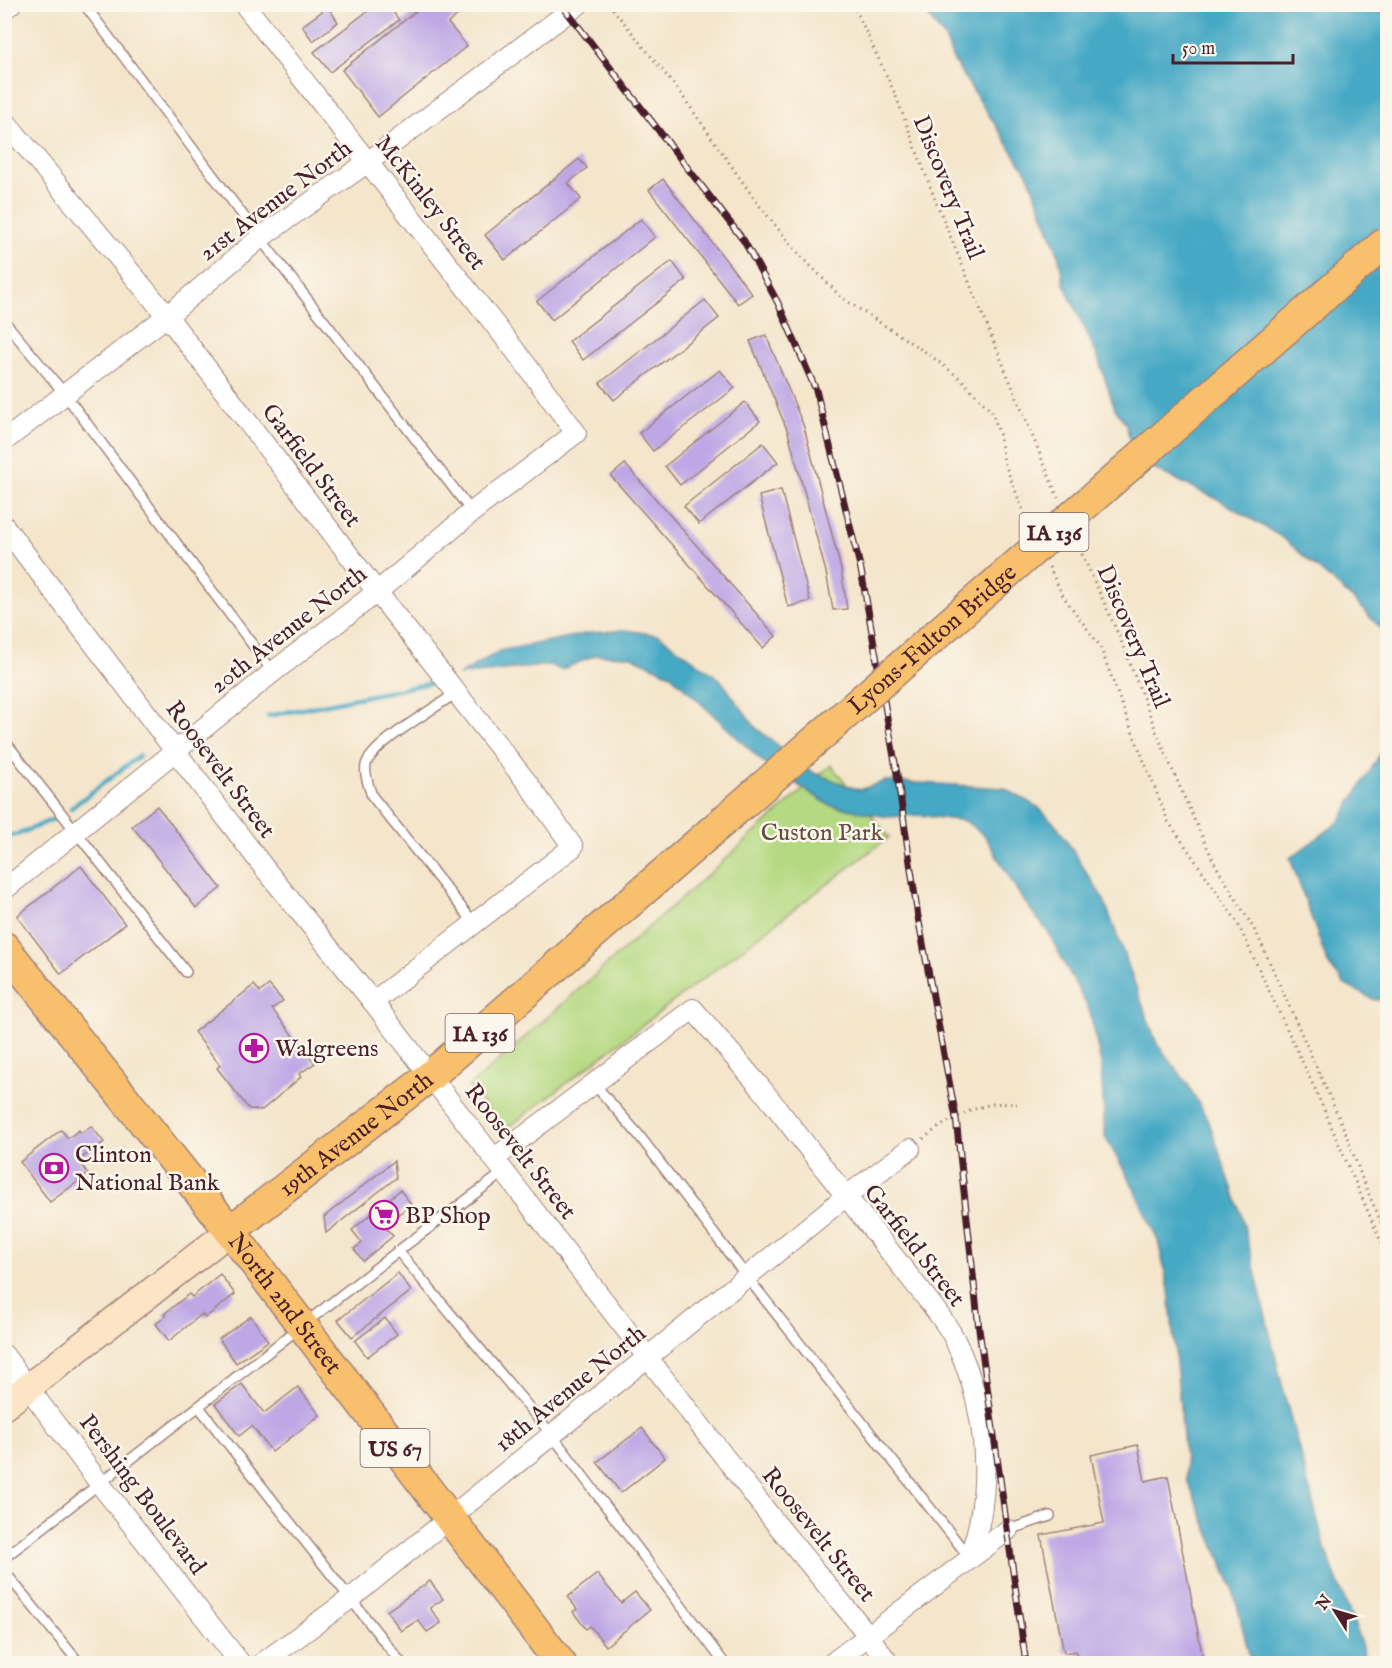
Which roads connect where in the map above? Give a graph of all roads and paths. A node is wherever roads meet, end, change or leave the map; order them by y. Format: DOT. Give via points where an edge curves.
graph roads {
  1 [pos="11,4"];
  2 [pos="84,4"];
  3 [pos="244,4"];
  4 [pos="579,4"];
  5 [pos="609,4"];
  6 [pos="853,4"];
  7 [pos="4,9"];
  8 [pos="4,120"];
  9 [pos="368,162"];
  10 [pos="260,238"];
  11 [pos="1388,240"];
  12 [pos="167,316"];
  13 [pos="4,321"];
  14 [pos="64,393"];
  15 [pos="576,433"];
  16 [pos="4,441"];
  17 [pos="1060,502"];
  18 [pos="472,513"];
  19 [pos="1028,524"];
  20 [pos="4,526"];
  21 [pos="1073,534"];
  22 [pos="1048,565"];
  23 [pos="377,591"];
  24 [pos="273,672"];
  25 [pos="456,693"];
  26 [pos="4,740"];
  27 [pos="176,752"];
  28 [pos="721,823"];
  29 [pos="77,831"];
  30 [pos="4,890"];
  31 [pos="474,923"];
  32 [pos="4,947"];
  33 [pos="186,972"];
  34 [pos="373,1002"];
  35 [pos="430,1076"];
  36 [pos="594,1084"];
  37 [pos="1017,1104"];
  38 [pos="910,1149"];
  39 [pos="500,1165"];
  40 [pos="846,1197"];
  41 [pos="230,1231"];
  42 [pos="1388,1239"];
  43 [pos="398,1251"];
  44 [pos="1388,1258"];
  45 [pos="747,1277"];
  46 [pos="303,1326"];
  47 [pos="4,1355"];
  48 [pos="649,1357"];
  49 [pos="29,1387"];
  50 [pos="4,1406"];
  51 [pos="199,1407"];
  52 [pos="552,1435"];
  53 [pos="100,1484"];
  54 [pos="1050,1516"];
  55 [pos="449,1519"];
  56 [pos="1008,1530"];
  57 [pos="4,1558"];
  58 [pos="970,1558"];
  59 [pos="4,1571"];
  60 [pos="351,1598"];
  61 [pos="868,1635"];
  62 [pos="80,1664"];
  63 [pos="241,1664"];
  64 [pos="261,1664"];
  65 [pos="402,1664"];
  66 [pos="561,1664"];
  67 [pos="725,1664"];
  68 [pos="831,1664"];
  69 [pos="889,1664"];
  1 -- 7 [label="street"];
  2 -- 10 [label="lane"];
  3 -- 9 [label="street, McKinley Street"];
  4 -- 9 [label="street, 21st Avenue North"];
  5 -- 19 [label="path" via="679,91 758,204 798,253 842,298 930,355 962,380 992,412 1004,462"];
  6 -- 17 [label="path, Discovery Trail" via="895,94"];
  8 -- 12 [label="street, Garfield Street"];
  9 -- 10 [label="street, 21st Avenue North"];
  9 -- 15 [label="street, McKinley Street"];
  10 -- 12 [label="street, 21st Avenue North"];
  10 -- 18 [label="lane"];
  11 -- 28 [label="main road, Lyons-Fulton Bridge / IA 136, bridge"];
  12 -- 14 [label="street, 21st Avenue North"];
  12 -- 23 [label="street, Garfield Street"];
  13 -- 14 [label="lane"];
  14 -- 16 [label="street, 21st Avenue North"];
  14 -- 24 [label="lane"];
  15 -- 18 [label="street, 20th Avenue North"];
  18 -- 23 [label="street, 20th Avenue North"];
  20 -- 27 [label="street, Roosevelt Street"];
  21 -- 42 [label="path, Discovery Trail" via="1192,817 1257,934 1345,1131"];
  22 -- 44 [label="path" via="1063,596 1100,646 1168,821 1236,920"];
  23 -- 24 [label="street, 20th Avenue North"];
  23 -- 25 [label="street, Garfield Street"];
  24 -- 27 [label="street, 20th Avenue North"];
  25 -- 31 [label="lane" via="390,737 366,764 367,780 372,796"];
  25 -- 31 [label="street, Garfield Street" via="573,847"];
  26 -- 29 [label="lane"];
  27 -- 29 [label="street, 20th Avenue North"];
  27 -- 34 [label="street, Roosevelt Street"];
  28 -- 35 [label="main road, 19th Avenue North / IA 136"];
  29 -- 30 [label="street, 20th Avenue North"];
  29 -- 33 [label="lane"];
  31 -- 34 [label="street"];
  32 -- 41 [label="main road, North 2nd Street / US 67"];
  34 -- 35 [label="street, Roosevelt Street"];
  35 -- 39 [label="street, Roosevelt Street"];
  35 -- 41 [label="main road, 19th Avenue North / IA 136"];
  36 -- 39 [label="street"];
  36 -- 40 [label="street, Garfield Street" via="693,1009"];
  36 -- 45 [label="lane" via="638,1134"];
  37 -- 38 [label="path" via="993,1104 971,1111 939,1126"];
  38 -- 40 [label="street, 18th Avenue North"];
  39 -- 43 [label="lane"];
  39 -- 48 [label="street, Roosevelt Street"];
  40 -- 45 [label="street, 18th Avenue North"];
  40 -- 58 [label="street, Garfield Street" via="931,1304 953,1336 970,1374 981,1425 984,1475 980,1518"];
  41 -- 46 [label="main road, North 2nd Street / US 67"];
  41 -- 49 [label="main road, 19th Avenue North"];
  43 -- 46 [label="lane"];
  43 -- 52 [label="lane"];
  45 -- 48 [label="street, 18th Avenue North"];
  45 -- 58 [label="lane"];
  46 -- 51 [label="lane"];
  46 -- 55 [label="main road, North 2nd Street / US 67"];
  47 -- 49 [label="street, Pershing Boulevard"];
  48 -- 52 [label="street, 18th Avenue North"];
  48 -- 61 [label="street, Roosevelt Street" via="774,1521"];
  49 -- 50 [label="main road, 19th Avenue North"];
  49 -- 53 [label="street, Pershing Boulevard"];
  51 -- 53 [label="lane"];
  51 -- 60 [label="lane"];
  52 -- 55 [label="street, 18th Avenue North"];
  52 -- 67 [label="lane"];
  53 -- 57 [label="lane"];
  53 -- 63 [label="street, Pershing Boulevard"];
  54 -- 56 [label="lane"];
  55 -- 60 [label="street, 18th Avenue North"];
  55 -- 66 [label="main road, North 2nd Street / US 67"];
  56 -- 58 [label="street"];
  58 -- 61 [label="street"];
  59 -- 62 [label="lane"];
  60 -- 64 [label="street, 18th Avenue North"];
  60 -- 65 [label="lane"];
  61 -- 68 [label="street"];
  61 -- 69 [label="street, Roosevelt Street"];
}
